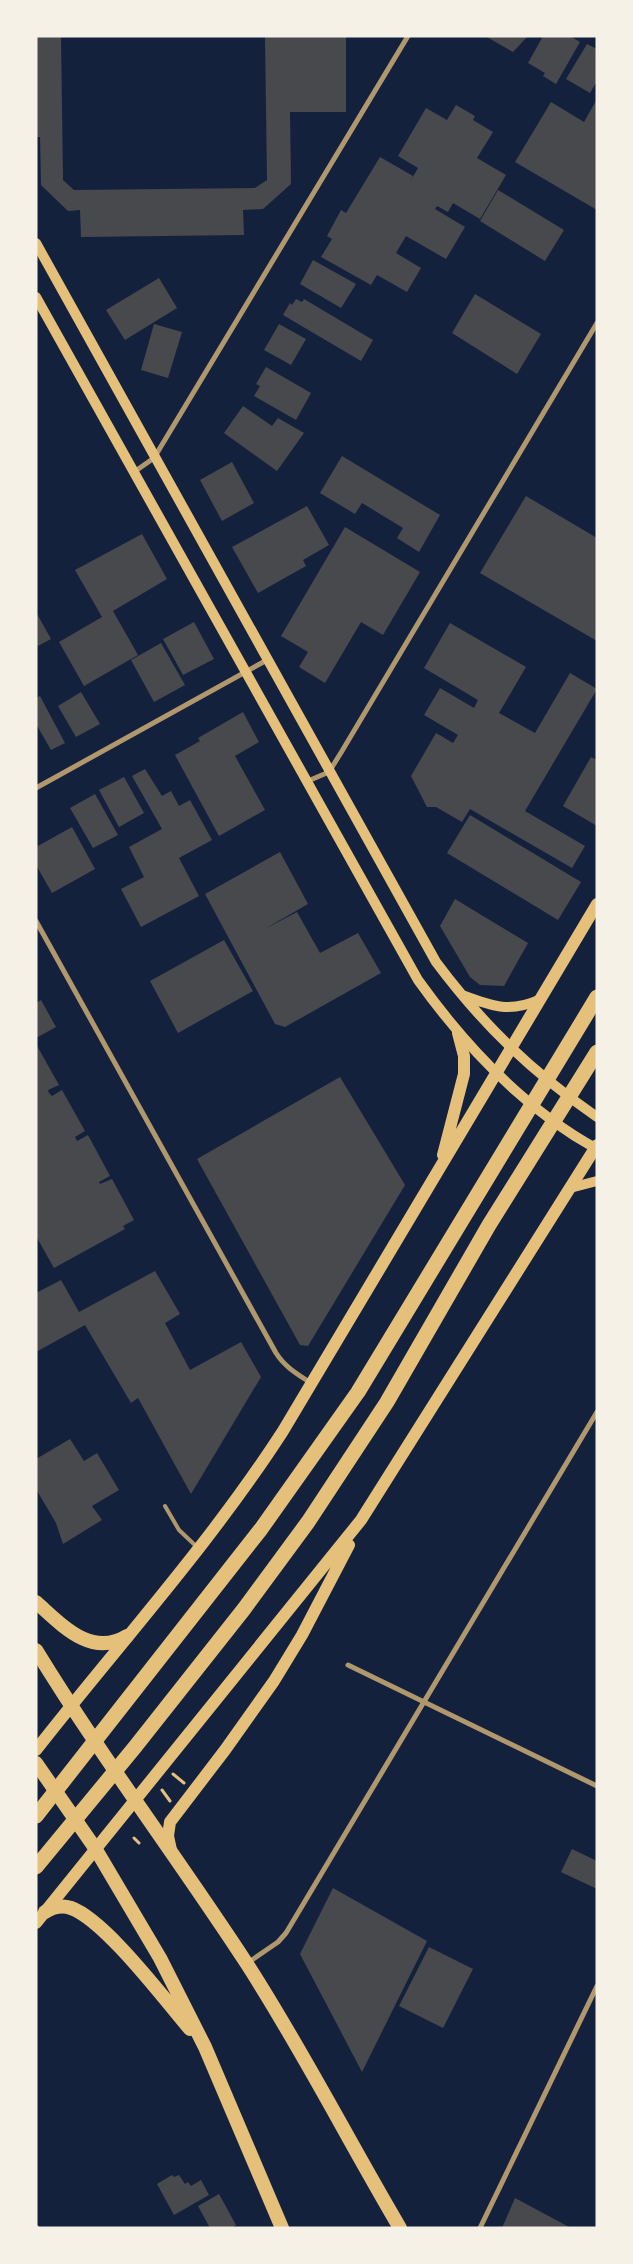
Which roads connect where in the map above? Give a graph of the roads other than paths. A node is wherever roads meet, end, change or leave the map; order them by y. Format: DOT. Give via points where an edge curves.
graph roads {
  1 [pos="408,36"];
  2 [pos="36,242"];
  3 [pos="36,297"];
  4 [pos="597,323"];
  5 [pos="154,458"];
  6 [pos="133,472"];
  7 [pos="267,660"];
  8 [pos="246,671"];
  9 [pos="329,772"];
  10 [pos="308,781"];
  11 [pos="36,788"];
  12 [pos="597,904"];
  13 [pos="36,921"];
  14 [pos="462,995"];
  15 [pos="597,997"];
  16 [pos="541,999"];
  17 [pos="458,1033"];
  18 [pos="511,1049"];
  19 [pos="597,1052"];
  20 [pos="497,1072"];
  21 [pos="597,1117"];
  22 [pos="596,1147"];
  23 [pos="439,1169"];
  24 [pos="597,1181"];
  25 [pos="570,1188"];
  26 [pos="312,1383"];
  27 [pos="597,1412"];
  28 [pos="165,1506"];
  29 [pos="361,1520"];
  30 [pos="199,1548"];
  31 [pos="36,1602"];
  32 [pos="127,1636"];
  33 [pos="36,1650"];
  34 [pos="348,1664"];
  35 [pos="423,1702"];
  36 [pos="71,1705"];
  37 [pos="36,1750"];
  38 [pos="40,1768"];
  39 [pos="597,1786"];
  40 [pos="131,1794"];
  41 [pos="36,1816"];
  42 [pos="95,1848"];
  43 [pos="174,1857"];
  44 [pos="36,1867"];
  45 [pos="45,1912"];
  46 [pos="36,1923"];
  47 [pos="247,1964"];
  48 [pos="597,1986"];
  49 [pos="205,2047"];
  50 [pos="282,2228"];
  51 [pos="400,2228"];
  52 [pos="480,2228"];
  1 -- 5 [label="street"];
  2 -- 5 [label="main road"];
  3 -- 6 [label="main road"];
  4 -- 9 [label="street"];
  5 -- 6 [label="street"];
  5 -- 7 [label="main road"];
  6 -- 8 [label="main road"];
  7 -- 8 [label="street"];
  7 -- 9 [label="main road"];
  8 -- 10 [label="main road"];
  8 -- 11 [label="street"];
  9 -- 10 [label="street"];
  9 -- 14 [label="main road" via="425,943"];
  10 -- 17 [label="main road" via="408,963"];
  12 -- 16 [label="main road"];
  13 -- 26 [label="street" via="276,1353 282,1363"];
  14 -- 16 [label="main road" via="505,1008 524,1006"];
  14 -- 18 [label="main road"];
  15 -- 41 [label="highway" via="358,1392 261,1530"];
  16 -- 18 [label="main road"];
  17 -- 20 [label="main road"];
  17 -- 23 [label="main road" via="464,1056 464,1074"];
  18 -- 20 [label="main road"];
  18 -- 21 [label="main road"];
  19 -- 44 [label="highway" via="489,1225 387,1402 308,1522 244,1609"];
  20 -- 22 [label="main road" via="572,1133"];
  20 -- 23 [label="main road"];
  22 -- 25 [label="main road"];
  23 -- 26 [label="main road"];
  24 -- 25 [label="main road"];
  25 -- 29 [label="main road"];
  26 -- 30 [label="main road" via="255,1475"];
  27 -- 35 [label="street"];
  28 -- 30 [label="lane" via="179,1530"];
  29 -- 40 [label="main road" via="162,1766"];
  29 -- 43 [label="main road" via="302,1635 274,1681 169,1825 168,1836"];
  30 -- 32 [label="main road"];
  31 -- 32 [label="highway" via="70,1632 89,1642 108,1643"];
  32 -- 36 [label="main road"];
  33 -- 36 [label="highway"];
  34 -- 35 [label="street"];
  35 -- 39 [label="street"];
  35 -- 47 [label="street" via="286,1932 278,1942"];
  36 -- 37 [label="main road"];
  36 -- 40 [label="highway"];
  38 -- 42 [label="highway"];
  40 -- 42 [label="main road"];
  40 -- 43 [label="highway"];
  42 -- 45 [label="main road"];
  42 -- 49 [label="highway" via="160,1958"];
  43 -- 47 [label="highway"];
  45 -- 46 [label="main road"];
  45 -- 49 [label="highway" via="68,1907 93,1923 123,1951"];
  47 -- 51 [label="highway" via="296,2042"];
  48 -- 52 [label="street"];
  49 -- 50 [label="highway"];
}
